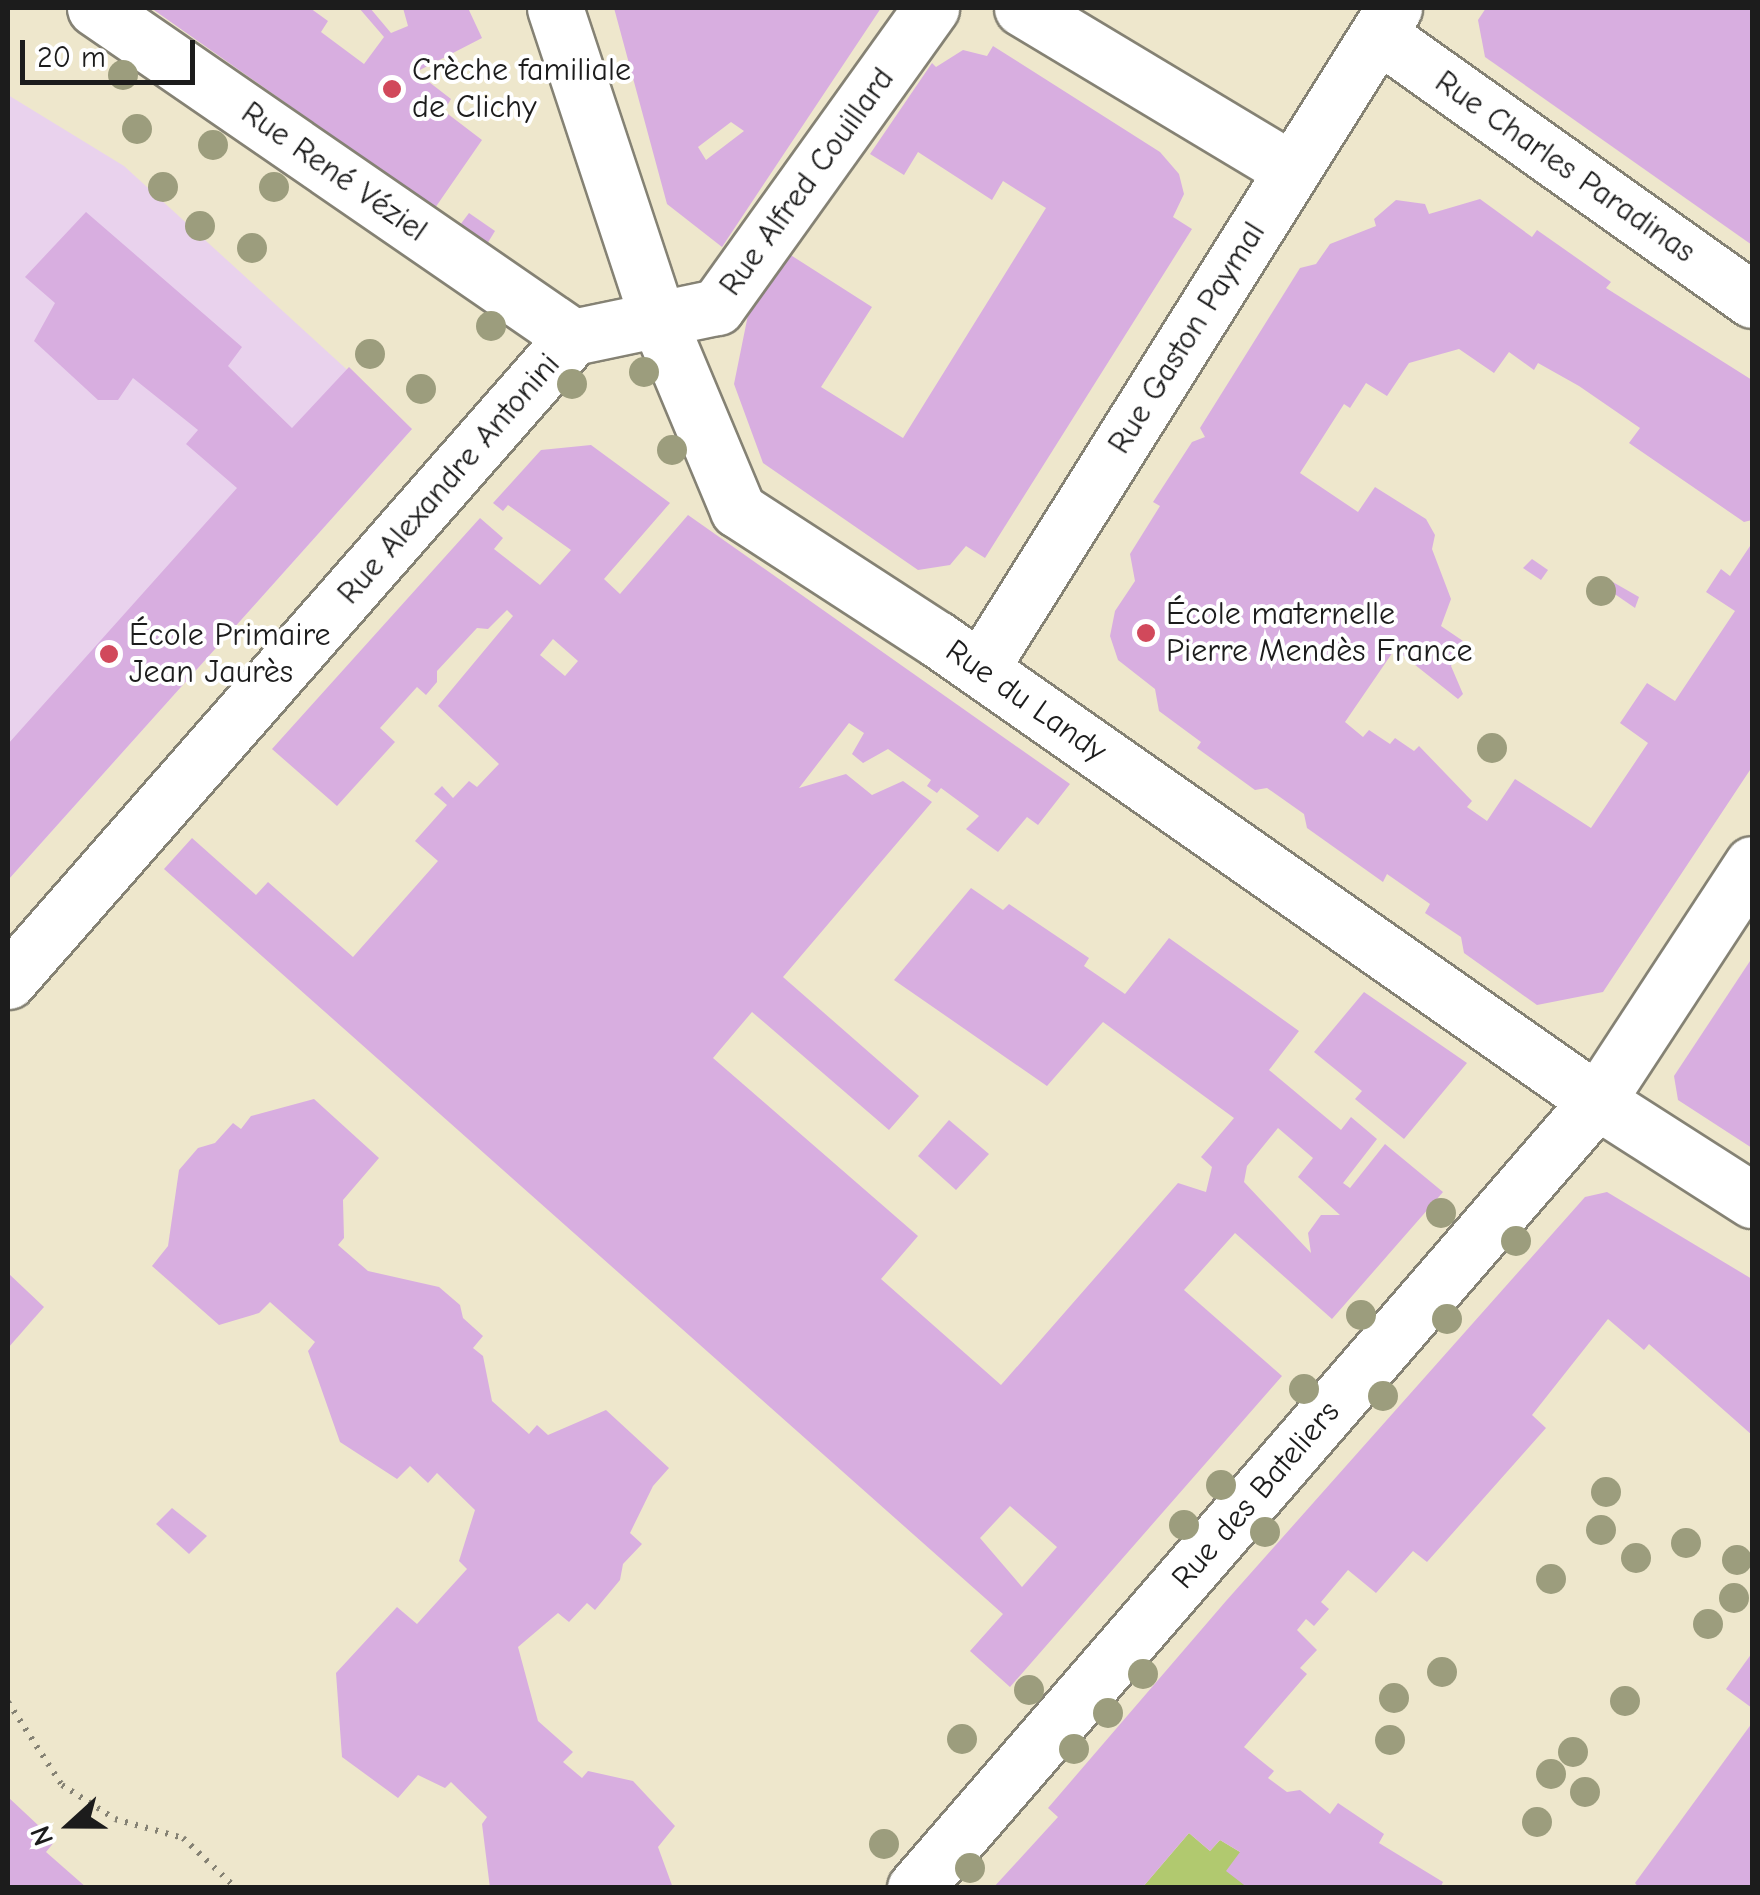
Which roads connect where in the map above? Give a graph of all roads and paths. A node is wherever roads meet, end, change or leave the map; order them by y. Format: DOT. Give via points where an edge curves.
graph roads {
  1 [pos="95,8"];
  2 [pos="555,8"];
  3 [pos="931,8"];
  4 [pos="1022,8"];
  5 [pos="1386,21"];
  6 [pos="1292,170"];
  7 [pos="1752,300"];
  8 [pos="658,319"];
  9 [pos="573,338"];
  10 [pos="980,669"];
  11 [pos="1752,864"];
  12 [pos="8,981"];
  13 [pos="1597,1101"];
  14 [pos="1752,1200"];
  15 [pos="8,1702"];
  16 [pos="236,1888"];
  17 [pos="915,1888"];
  1 -- 9 [label="street, Rue René Véziel"];
  2 -- 8 [label="street, Rue du Landy"];
  3 -- 8 [label="street, Rue Alfred Couillard" via="717,307"];
  4 -- 6 [label="street"];
  5 -- 6 [label="street, Rue Gaston Paymal"];
  5 -- 7 [label="street, Rue Charles Paradinas"];
  6 -- 10 [label="street, Rue Gaston Paymal"];
  8 -- 9 [label="street, Rue Alfred Couillard"];
  8 -- 10 [label="street, Rue du Landy" via="738,510"];
  9 -- 12 [label="street, Rue Alexandre Antonini"];
  10 -- 13 [label="street, Rue du Landy"];
  11 -- 13 [label="street"];
  13 -- 14 [label="street, Rue du Landy"];
  13 -- 17 [label="street, Rue des Bateliers"];
  15 -- 16 [label="path" via="62,1785 114,1819 183,1838"];
}
